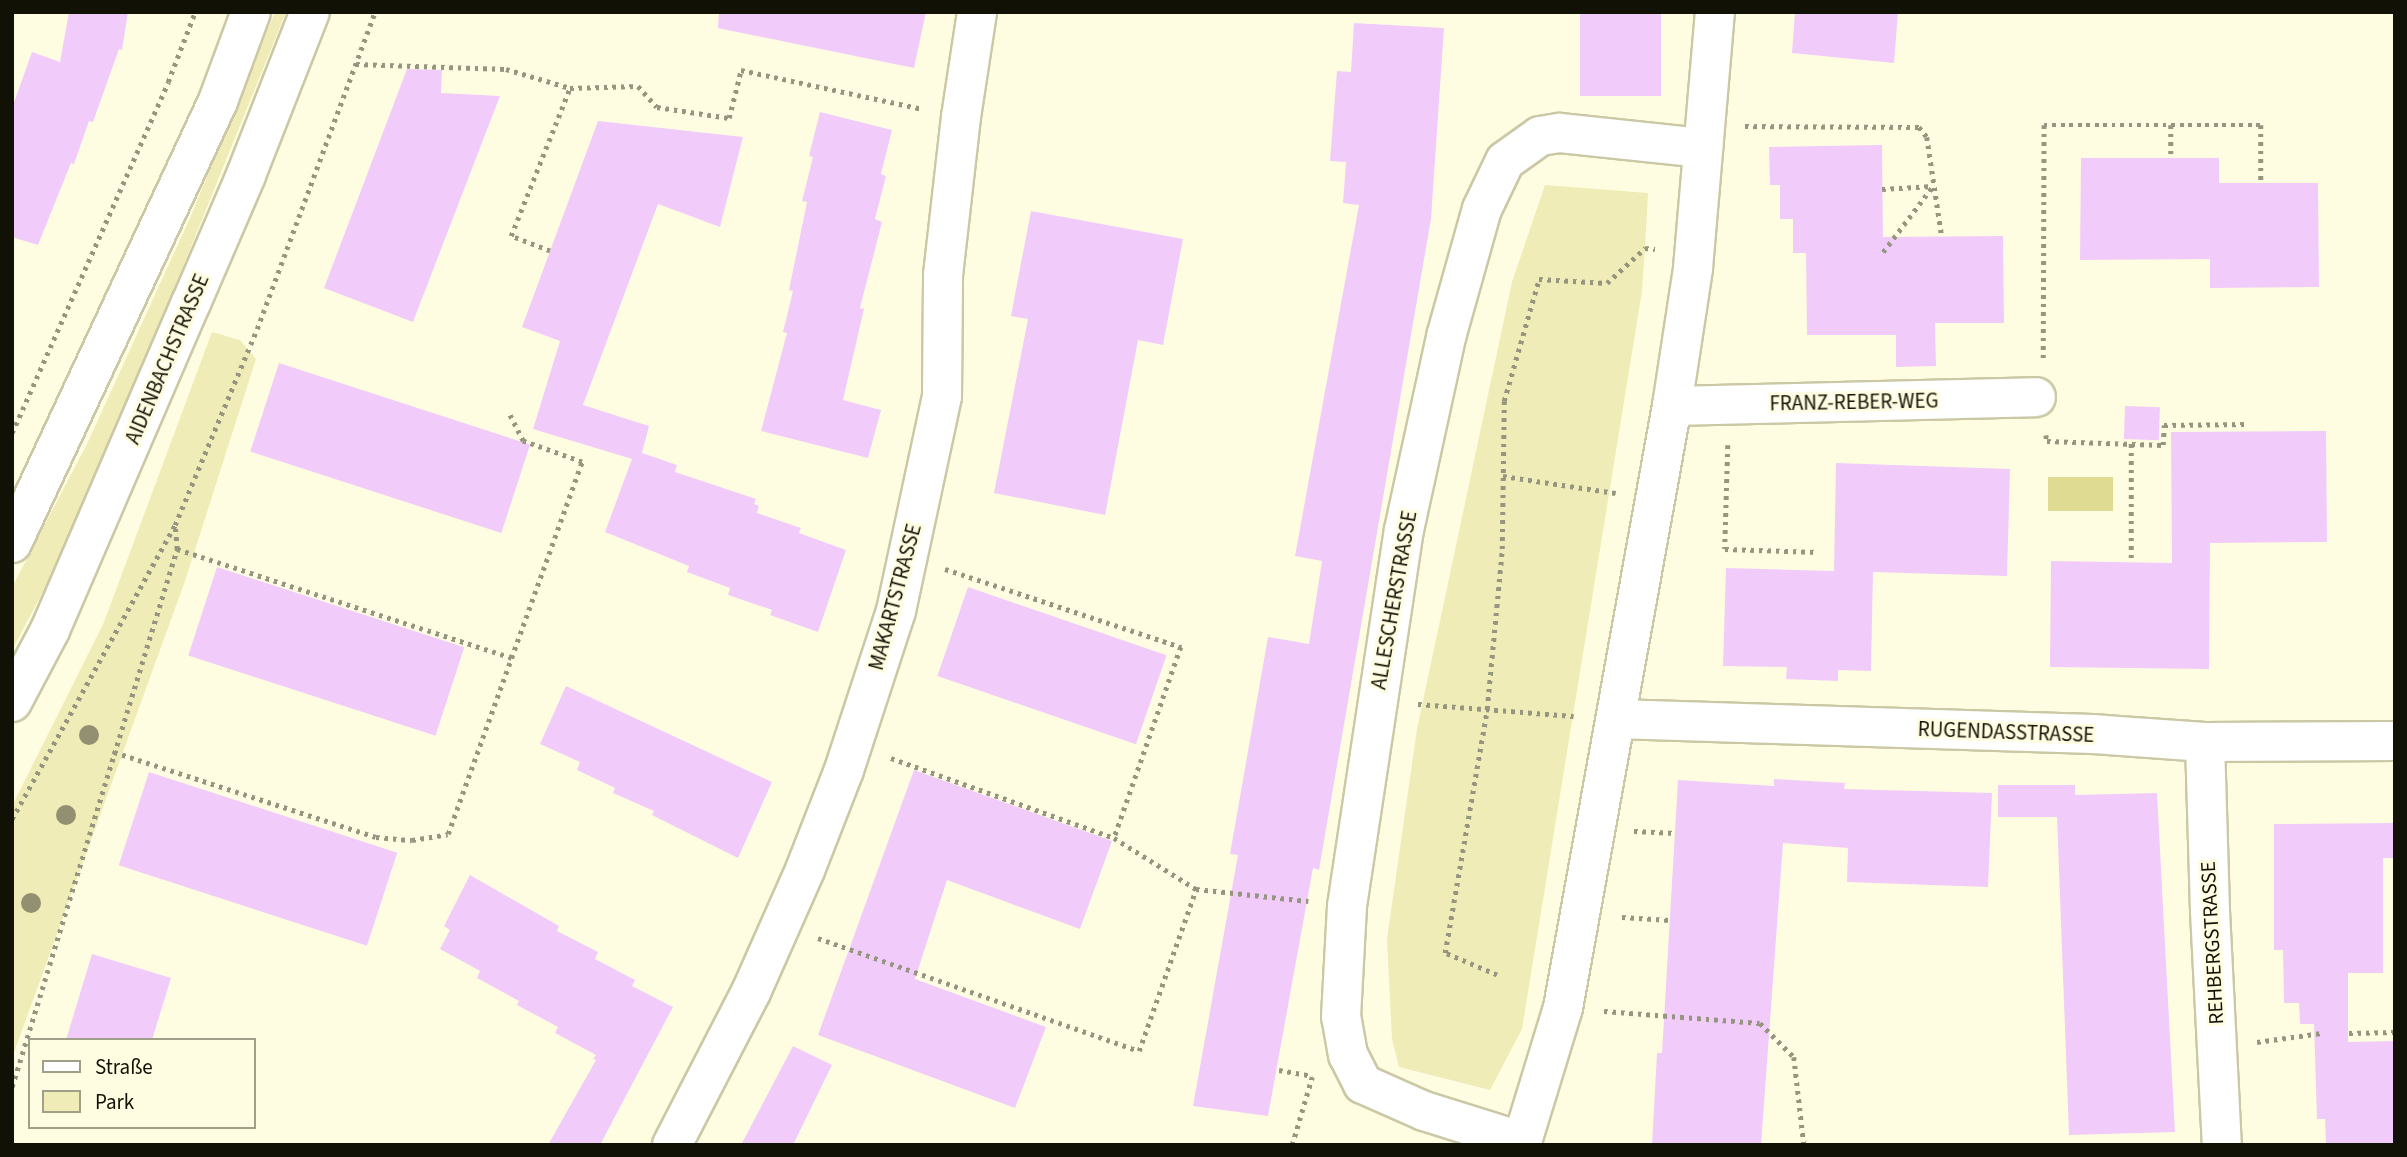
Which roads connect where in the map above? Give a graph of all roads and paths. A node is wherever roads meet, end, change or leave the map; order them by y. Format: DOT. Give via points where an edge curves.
graph roads {
  1 [pos="195,12"];
  2 [pos="251,12"];
  3 [pos="310,12"];
  4 [pos="375,12"];
  5 [pos="977,12"];
  6 [pos="1716,12"];
  7 [pos="356,64"];
  8 [pos="570,88"];
  9 [pos="961,117"];
  10 [pos="2171,125"];
  11 [pos="1704,137"];
  12 [pos="2171,158"];
  13 [pos="2261,183"];
  14 [pos="1934,186"];
  15 [pos="1882,189"];
  16 [pos="1942,237"];
  17 [pos="550,251"];
  18 [pos="1694,252"];
  19 [pos="1883,252"];
  20 [pos="2036,397"];
  21 [pos="1729,405"];
  22 [pos="1672,406"];
  23 [pos="509,414"];
  24 [pos="2249,424"];
  25 [pos="12,433"];
  26 [pos="2131,443"];
  27 [pos="1503,476"];
  28 [pos="1656,499"];
  29 [pos="175,525"];
  30 [pos="12,543"];
  31 [pos="177,549"];
  32 [pos="1818,552"];
  33 [pos="908,556"];
  34 [pos="2130,558"];
  35 [pos="512,657"];
  36 [pos="1377,699"];
  37 [pos="12,702"];
  38 [pos="1487,709"];
  39 [pos="1616,719"];
  40 [pos="2395,741"];
  41 [pos="2205,742"];
  42 [pos="852,744"];
  43 [pos="114,752"];
  44 [pos="12,819"];
  45 [pos="1114,838"];
  46 [pos="1196,889"];
  47 [pos="1347,906"];
  48 [pos="1582,914"];
  49 [pos="1670,920"];
  50 [pos="781,925"];
  51 [pos="1497,975"];
  52 [pos="1563,1008"];
  53 [pos="2395,1032"];
  54 [pos="2349,1033"];
  55 [pos="2321,1034"];
  56 [pos="2217,1042"];
  57 [pos="1312,1076"];
  58 [pos="12,1087"];
  59 [pos="1522,1143"];
  60 [pos="672,1145"];
  61 [pos="1292,1145"];
  62 [pos="1804,1145"];
  63 [pos="2222,1145"];
  1 -- 25 [label="path"];
  2 -- 30 [label="street" via="218,101"];
  3 -- 37 [label="street, AIDENBACHSTRASSE" via="148,404 50,630"];
  4 -- 7 [label="path"];
  5 -- 9 [label="street, MAKARTSTRASSE"];
  6 -- 11 [label="street, ALLESCHERSTRASSE"];
  7 -- 8 [label="path" via="506,69"];
  7 -- 29 [label="path" via="257,329"];
  8 -- 9 [label="path" via="638,86 657,107 729,118 741,70"];
  8 -- 17 [label="path" via="511,236"];
  9 -- 33 [label="street, MAKARTSTRASSE" via="943,275 942,396"];
  10 -- 12 [label="path"];
  10 -- 13 [label="path" via="2261,125"];
  10 -- 20 [label="path" via="2044,125 2043,374"];
  11 -- 14 [label="path" via="1919,127 1927,137"];
  11 -- 18 [label="street, ALLESCHERSTRASSE"];
  11 -- 36 [label="street, ALLESCHERSTRASSE" via="1540,136 1505,161 1495,176 1446,337 1404,530"];
  14 -- 15 [label="path"];
  14 -- 16 [label="path"];
  14 -- 19 [label="path"];
  18 -- 22 [label="street, ALLESCHERSTRASSE"];
  18 -- 27 [label="path" via="1645,248 1607,283 1539,279 1504,401"];
  20 -- 21 [label="street, FRANZ-REBER-WEG"];
  20 -- 26 [label="path" via="2047,441"];
  21 -- 22 [label="street, FRANZ-REBER-WEG"];
  21 -- 32 [label="path" via="1725,549"];
  22 -- 28 [label="street, ALLESCHERSTRASSE"];
  23 -- 35 [label="path" via="523,441 582,462"];
  24 -- 26 [label="path" via="2164,425 2163,445"];
  26 -- 34 [label="path"];
  27 -- 28 [label="path"];
  27 -- 38 [label="path" via="1502,549"];
  28 -- 39 [label="street, ALLESCHERSTRASSE"];
  29 -- 31 [label="path"];
  29 -- 44 [label="path"];
  31 -- 35 [label="path"];
  31 -- 43 [label="path"];
  33 -- 42 [label="street, MAKARTSTRASSE" via="896,611"];
  33 -- 45 [label="path" via="1181,647"];
  35 -- 43 [label="path" via="448,834 412,840 376,837"];
  36 -- 38 [label="path"];
  36 -- 47 [label="street, ALLESCHERSTRASSE"];
  38 -- 39 [label="path"];
  38 -- 51 [label="path" via="1445,953"];
  39 -- 41 [label="street, RUGENDASSTRASSE" via="2093,734"];
  39 -- 48 [label="street, ALLESCHERSTRASSE"];
  40 -- 41 [label="street, RUGENDASSTRASSE"];
  41 -- 56 [label="street, REHBERGSTRASSE"];
  42 -- 45 [label="path"];
  42 -- 50 [label="street, MAKARTSTRASSE"];
  43 -- 58 [label="path"];
  45 -- 46 [label="path"];
  46 -- 47 [label="path"];
  46 -- 50 [label="path" via="1139,1051"];
  47 -- 59 [label="street, ALLESCHERSTRASSE" via="1341,1017 1348,1055 1363,1084 1424,1111"];
  48 -- 49 [label="path"];
  48 -- 52 [label="street, ALLESCHERSTRASSE"];
  50 -- 60 [label="street, MAKARTSTRASSE"];
  52 -- 59 [label="street, ALLESCHERSTRASSE"];
  52 -- 62 [label="path" via="1760,1023 1794,1057"];
  53 -- 54 [label="path"];
  55 -- 56 [label="path"];
  56 -- 63 [label="street, REHBERGSTRASSE"];
  57 -- 61 [label="path"];
}
